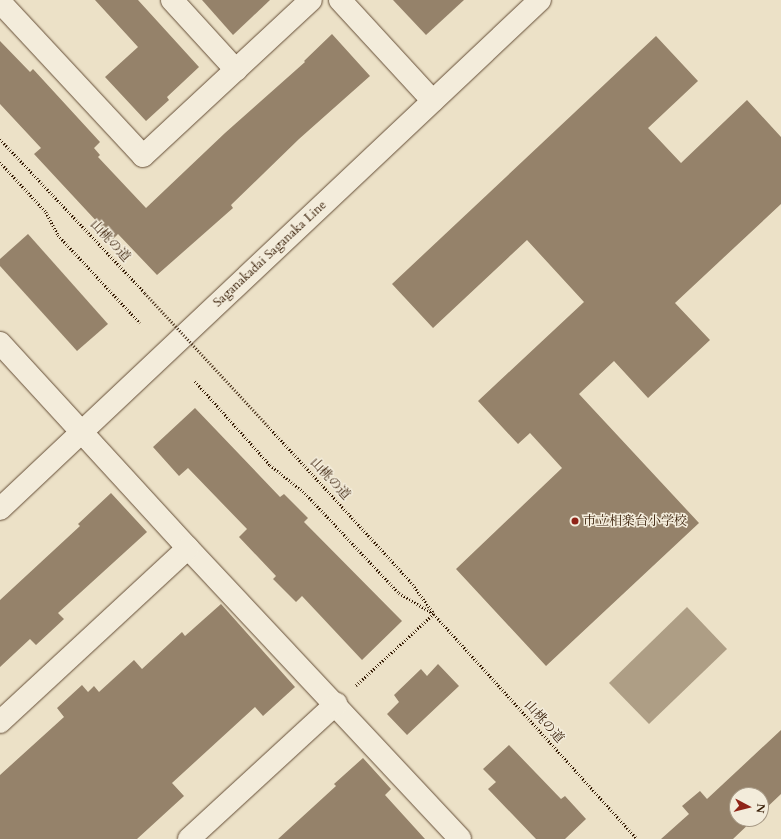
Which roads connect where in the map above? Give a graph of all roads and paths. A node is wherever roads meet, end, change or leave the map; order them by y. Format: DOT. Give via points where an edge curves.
graph roads {
  1 [pos="172,0"];
  2 [pos="311,0"];
  3 [pos="340,0"];
  4 [pos="540,0"];
  5 [pos="0,2"];
  6 [pos="236,70"];
  7 [pos="433,101"];
  8 [pos="0,139"];
  9 [pos="0,162"];
  10 [pos="140,323"];
  11 [pos="0,343"];
  12 [pos="195,381"];
  13 [pos="82,433"];
  14 [pos="0,509"];
  15 [pos="188,548"];
  16 [pos="434,614"];
  17 [pos="336,704"];
  18 [pos="0,722"];
  19 [pos="189,839"];
  20 [pos="460,839"];
  21 [pos="637,839"];
  1 -- 6 [label="street"];
  2 -- 6 [label="street"];
  3 -- 7 [label="street"];
  4 -- 7 [label="street, Saganakadai Saganaka Line"];
  5 -- 6 [label="street" via="143,156"];
  7 -- 13 [label="street, Saganakadai Saganaka Line"];
  8 -- 16 [label="path, 山桃の道, bridge" via="411,582"];
  9 -- 10 [label="path" via="46,212 58,235"];
  11 -- 13 [label="street"];
  12 -- 16 [label="path" via="270,466 306,493 399,593"];
  13 -- 14 [label="street, Saganakadai Saganaka Line"];
  13 -- 15 [label="street"];
  15 -- 17 [label="street"];
  15 -- 18 [label="street"];
  16 -- 17 [label="path"];
  16 -- 21 [label="path, 山桃の道"];
  17 -- 19 [label="street"];
  17 -- 20 [label="street"];
}
